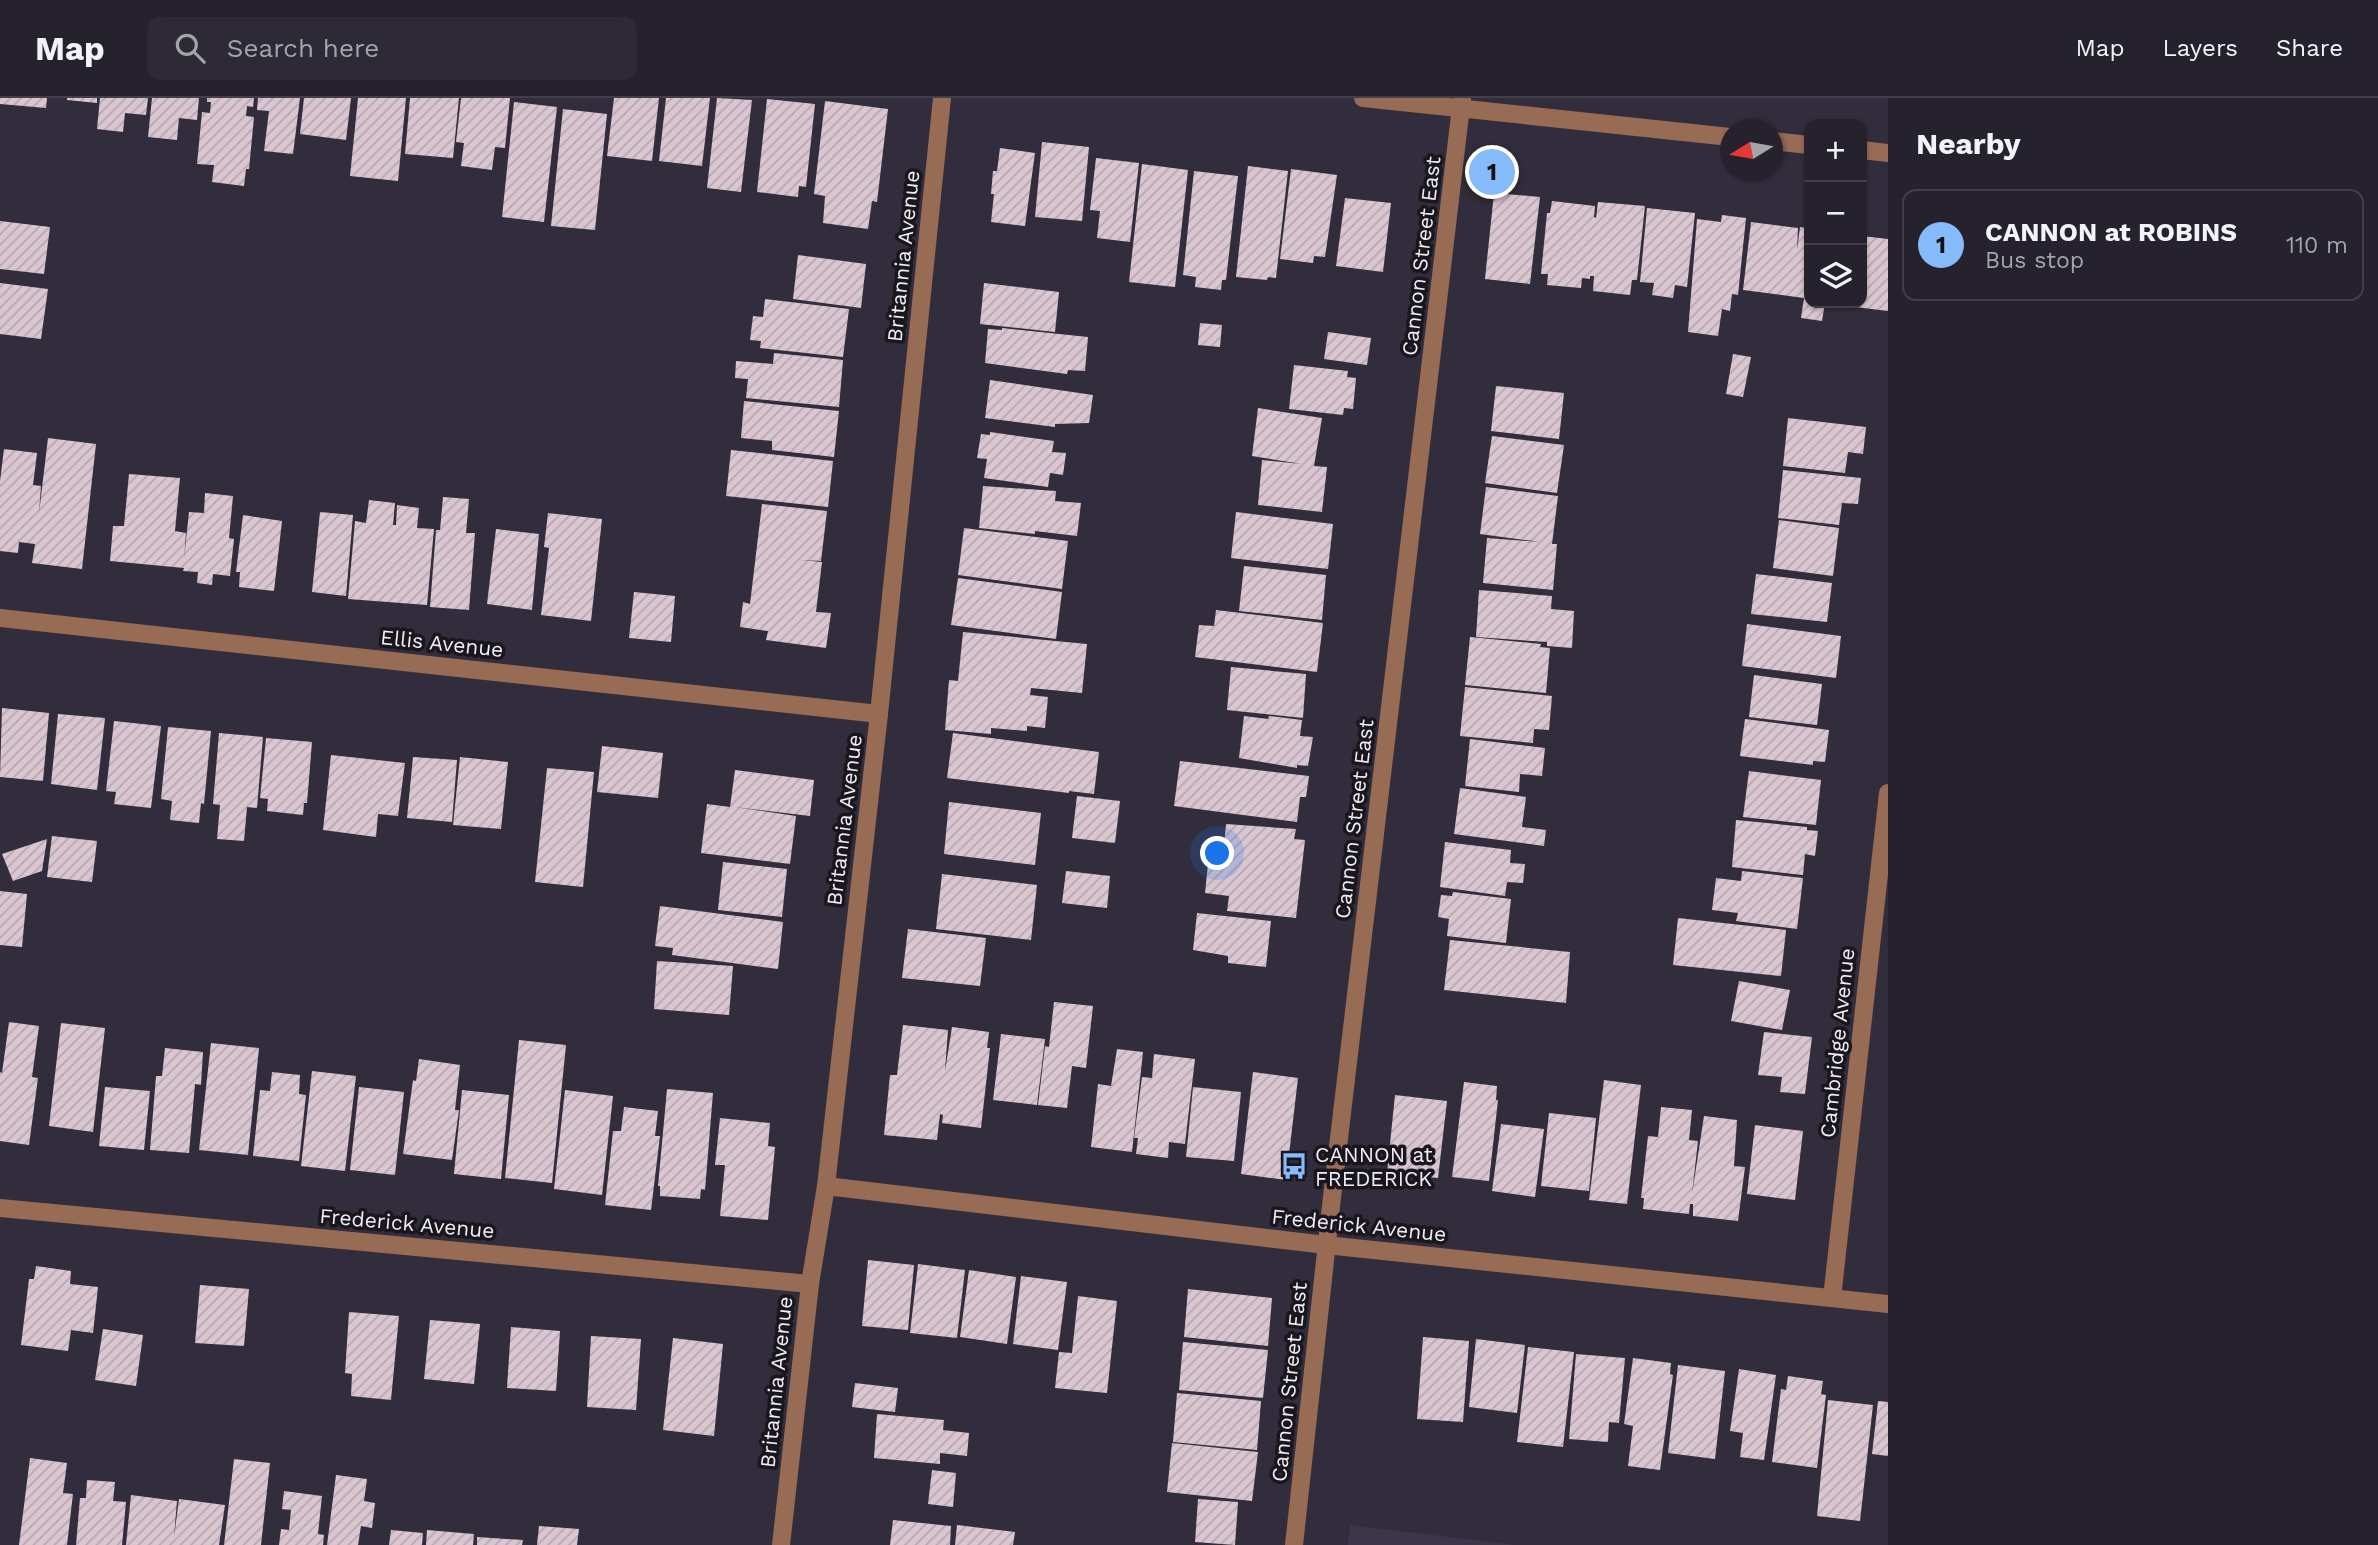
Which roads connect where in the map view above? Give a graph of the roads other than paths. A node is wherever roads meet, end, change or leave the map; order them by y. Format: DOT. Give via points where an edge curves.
graph roads {
  1 [pos="942,98"];
  2 [pos="1363,98"];
  3 [pos="1461,104"];
  4 [pos="1720,136"];
  5 [pos="1783,142"];
  6 [pos="1804,144"];
  7 [pos="1867,151"];
  8 [pos="1888,153"];
  9 [pos="0,618"];
  10 [pos="879,714"];
  11 [pos="1888,793"];
  12 [pos="825,1186"];
  13 [pos="0,1208"];
  14 [pos="1326,1245"];
  15 [pos="810,1284"];
  16 [pos="1832,1297"];
  17 [pos="1888,1304"];
  18 [pos="781,1545"];
  19 [pos="1294,1545"];
  1 -- 10 [label="street, Britannia Avenue"];
  2 -- 3 [label="street"];
  3 -- 4 [label="street"];
  3 -- 14 [label="street, Cannon Street East"];
  5 -- 6 [label="street"];
  7 -- 8 [label="street"];
  9 -- 10 [label="street, Ellis Avenue"];
  10 -- 12 [label="street, Britannia Avenue"];
  11 -- 16 [label="street, Cambridge Avenue"];
  12 -- 14 [label="street, Frederick Avenue"];
  12 -- 15 [label="street, Britannia Avenue"];
  13 -- 15 [label="street, Frederick Avenue"];
  14 -- 16 [label="street, Frederick Avenue"];
  14 -- 19 [label="street, Cannon Street East"];
  15 -- 18 [label="street, Britannia Avenue"];
  16 -- 17 [label="street, Frederick Avenue"];
}
